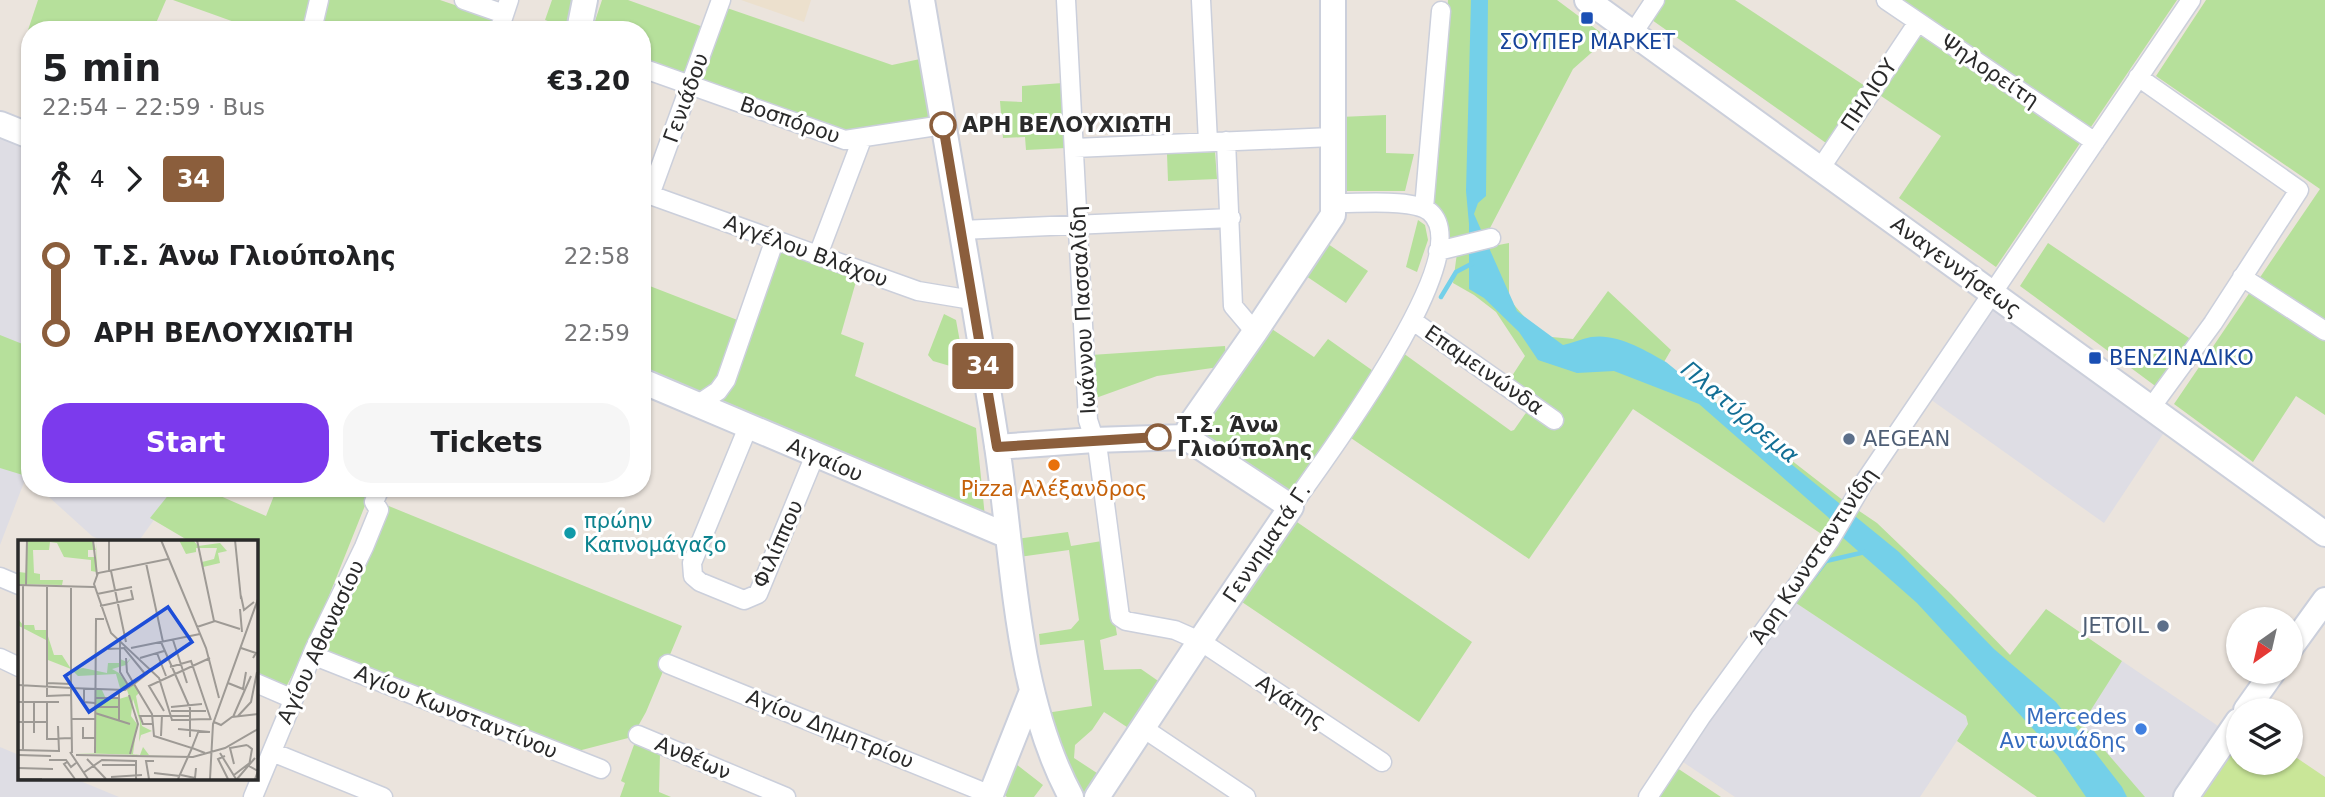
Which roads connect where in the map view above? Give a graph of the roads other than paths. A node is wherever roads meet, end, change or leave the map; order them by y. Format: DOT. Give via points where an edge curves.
graph roads {
  1 [pos="319,0"];
  2 [pos="464,0"];
  3 [pos="585,0"];
  4 [pos="720,0"];
  5 [pos="922,0"];
  6 [pos="1066,0"];
  7 [pos="1201,0"];
  8 [pos="1333,0"];
  9 [pos="1587,0"];
  10 [pos="1655,0"];
  11 [pos="1886,0"];
  12 [pos="2187,1"];
  13 [pos="1441,11"];
  14 [pos="504,15"];
  15 [pos="314,21"];
  16 [pos="581,21"];
  17 [pos="1918,22"];
  18 [pos="1633,33"];
  19 [pos="651,71"];
  20 [pos="2138,77"];
  21 [pos="691,86"];
  22 [pos="0,124"];
  23 [pos="943,125"];
  24 [pos="21,132"];
  25 [pos="1332,137"];
  26 [pos="862,139"];
  27 [pos="1226,141"];
  28 [pos="1208,142"];
  29 [pos="2095,142"];
  30 [pos="1074,148"];
  31 [pos="1820,169"];
  32 [pos="651,181"];
  33 [pos="651,195"];
  34 [pos="1335,203"];
  35 [pos="1424,208"];
  36 [pos="1231,218"];
  37 [pos="1079,225"];
  38 [pos="961,230"];
  39 [pos="1491,238"];
  40 [pos="775,239"];
  41 [pos="1438,251"];
  42 [pos="818,255"];
  43 [pos="2242,277"];
  44 [pos="1992,292"];
  45 [pos="972,300"];
  46 [pos="1413,321"];
  47 [pos="2325,331"];
  48 [pos="1255,332"];
  49 [pos="651,385"];
  50 [pos="697,405"];
  51 [pos="2150,409"];
  52 [pos="1554,420"];
  53 [pos="748,427"];
  54 [pos="1185,437"];
  55 [pos="1094,440"];
  56 [pos="997,447"];
  57 [pos="815,455"];
  58 [pos="1001,480"];
  59 [pos="376,497"];
  60 [pos="1291,508"];
  61 [pos="961,517"];
  62 [pos="2325,534"];
  63 [pos="1008,536"];
  64 [pos="0,577"];
  65 [pos="18,585"];
  66 [pos="2321,614"];
  67 [pos="2303,634"];
  68 [pos="1200,641"];
  69 [pos="312,655"];
  70 [pos="668,664"];
  71 [pos="257,683"];
  72 [pos="1032,691"];
  73 [pos="293,699"];
  74 [pos="1143,728"];
  75 [pos="638,735"];
  76 [pos="1012,739"];
  77 [pos="2226,739"];
  78 [pos="1046,740"];
  79 [pos="272,752"];
  80 [pos="1382,762"];
  81 [pos="260,769"];
  82 [pos="601,769"];
  83 [pos="990,796"];
  84 [pos="253,797"];
  85 [pos="383,797"];
  86 [pos="786,797"];
  87 [pos="1071,797"];
  88 [pos="1097,797"];
  89 [pos="1246,797"];
  90 [pos="1648,797"];
  91 [pos="2186,797"];
  1 -- 15 [label="street"];
  2 -- 14 [label="street"];
  3 -- 16 [label="street"];
  4 -- 21 [label="street, Γενιάδου"];
  5 -- 23 [label="street"];
  6 -- 30 [label="street, Ιωάννου Πασσαλίδη"];
  7 -- 28 [label="street"];
  8 -- 25 [label="street"];
  9 -- 18 [label="street, Αναγεννήσεως"];
  10 -- 18 [label="street"];
  11 -- 17 [label="street, Ψηλορείτη"];
  12 -- 20 [label="street, Άρη Κωνσταντινίδη"];
  13 -- 35 [label="street"];
  17 -- 29 [label="street, Ψηλορείτη"];
  17 -- 31 [label="street, ΠΗΛΙΟΥ"];
  18 -- 31 [label="street, Αναγεννήσεως"];
  19 -- 21 [label="street, Βοσπόρου"];
  20 -- 29 [label="street, Άρη Κωνσταντινίδη"];
  20 -- 43 [label="street" via="2299,190"];
  21 -- 26 [label="street, Βοσπόρου" via="838,139"];
  21 -- 32 [label="street, Γενιάδου"];
  22 -- 24 [label="street"];
  23 -- 26 [label="street, Βοσπόρου"];
  23 -- 38 [label="street"];
  25 -- 27 [label="street"];
  25 -- 34 [label="street"];
  26 -- 42 [label="street"];
  27 -- 28 [label="street"];
  27 -- 36 [label="street"];
  28 -- 30 [label="street"];
  29 -- 44 [label="street, Άρη Κωνσταντινίδη"];
  30 -- 37 [label="street, Ιωάννου Πασσαλίδη"];
  31 -- 44 [label="street, Αναγεννήσεως"];
  33 -- 40 [label="street, Αγγέλου Βλάχου"];
  34 -- 35 [label="street"];
  34 -- 48 [label="street" via="1326,227"];
  35 -- 41 [label="street, Γεννηματά Γ." via="1436,221"];
  36 -- 37 [label="street"];
  36 -- 48 [label="street" via="1233,306"];
  37 -- 38 [label="street"];
  37 -- 55 [label="street, Ιωάννου Πασσαλίδη" via="1088,420"];
  38 -- 45 [label="street"];
  39 -- 41 [label="street"];
  40 -- 42 [label="street, Αγγέλου Βλάχου"];
  40 -- 50 [label="street" via="726,380"];
  41 -- 46 [label="street, Γεννηματά Γ." via="1429,288"];
  42 -- 45 [label="street, Αγγέλου Βλάχου" via="918,291"];
  43 -- 47 [label="street"];
  43 -- 51 [label="street"];
  44 -- 51 [label="street, Αναγεννήσεως"];
  44 -- 90 [label="street, Άρη Κωνσταντινίδη" via="1830,541 1701,716"];
  45 -- 56 [label="street"];
  46 -- 52 [label="street, Επαμεινώνδα"];
  46 -- 60 [label="street, Γεννηματά Γ."];
  48 -- 54 [label="street"];
  49 -- 50 [label="street, Αιγαίου"];
  50 -- 53 [label="street, Αιγαίου"];
  51 -- 62 [label="street, Αναγεννήσεως"];
  53 -- 57 [label="street, Αιγαίου"];
  53 -- 57 [label="street, Φιλίππου" via="692,563 693,576 700,582 744,600 758,594"];
  54 -- 55 [label="street"];
  54 -- 60 [label="street"];
  55 -- 56 [label="street"];
  55 -- 68 [label="street, Ιωάννου Πασσαλίδη" via="1120,617"];
  56 -- 58 [label="street"];
  57 -- 61 [label="street, Αιγαίου"];
  58 -- 61 [label="street" via="984,509"];
  58 -- 63 [label="street"];
  59 -- 69 [label="street, Αγίου Αθανασίου" via="379,510 364,547"];
  60 -- 68 [label="street, Γεννηματά Γ."];
  61 -- 63 [label="street, Αιγαίου"];
  63 -- 72 [label="street"];
  64 -- 65 [label="street"];
  66 -- 67 [label="street"];
  68 -- 74 [label="street, Γεννηματά Γ."];
  68 -- 80 [label="street, Αγάπης"];
  69 -- 73 [label="street, Αγίου Αθανασίου"];
  69 -- 82 [label="street, Αγίου Κωνσταντίνου"];
  70 -- 83 [label="street, Αγίου Δημητρίου"];
  71 -- 73 [label="street"];
  72 -- 76 [label="street"];
  72 -- 78 [label="street"];
  73 -- 79 [label="street, Αγίου Αθανασίου"];
  74 -- 88 [label="street, Γεννηματά Γ."];
  74 -- 89 [label="street"];
  75 -- 86 [label="street, Ανθέων"];
  76 -- 78 [label="street" via="1026,731 1037,732"];
  76 -- 83 [label="street"];
  77 -- 91 [label="street"];
  78 -- 87 [label="street"];
  79 -- 81 [label="street, Αγίου Αθανασίου"];
  79 -- 85 [label="street"];
  81 -- 84 [label="street, Αγίου Αθανασίου"];
}
